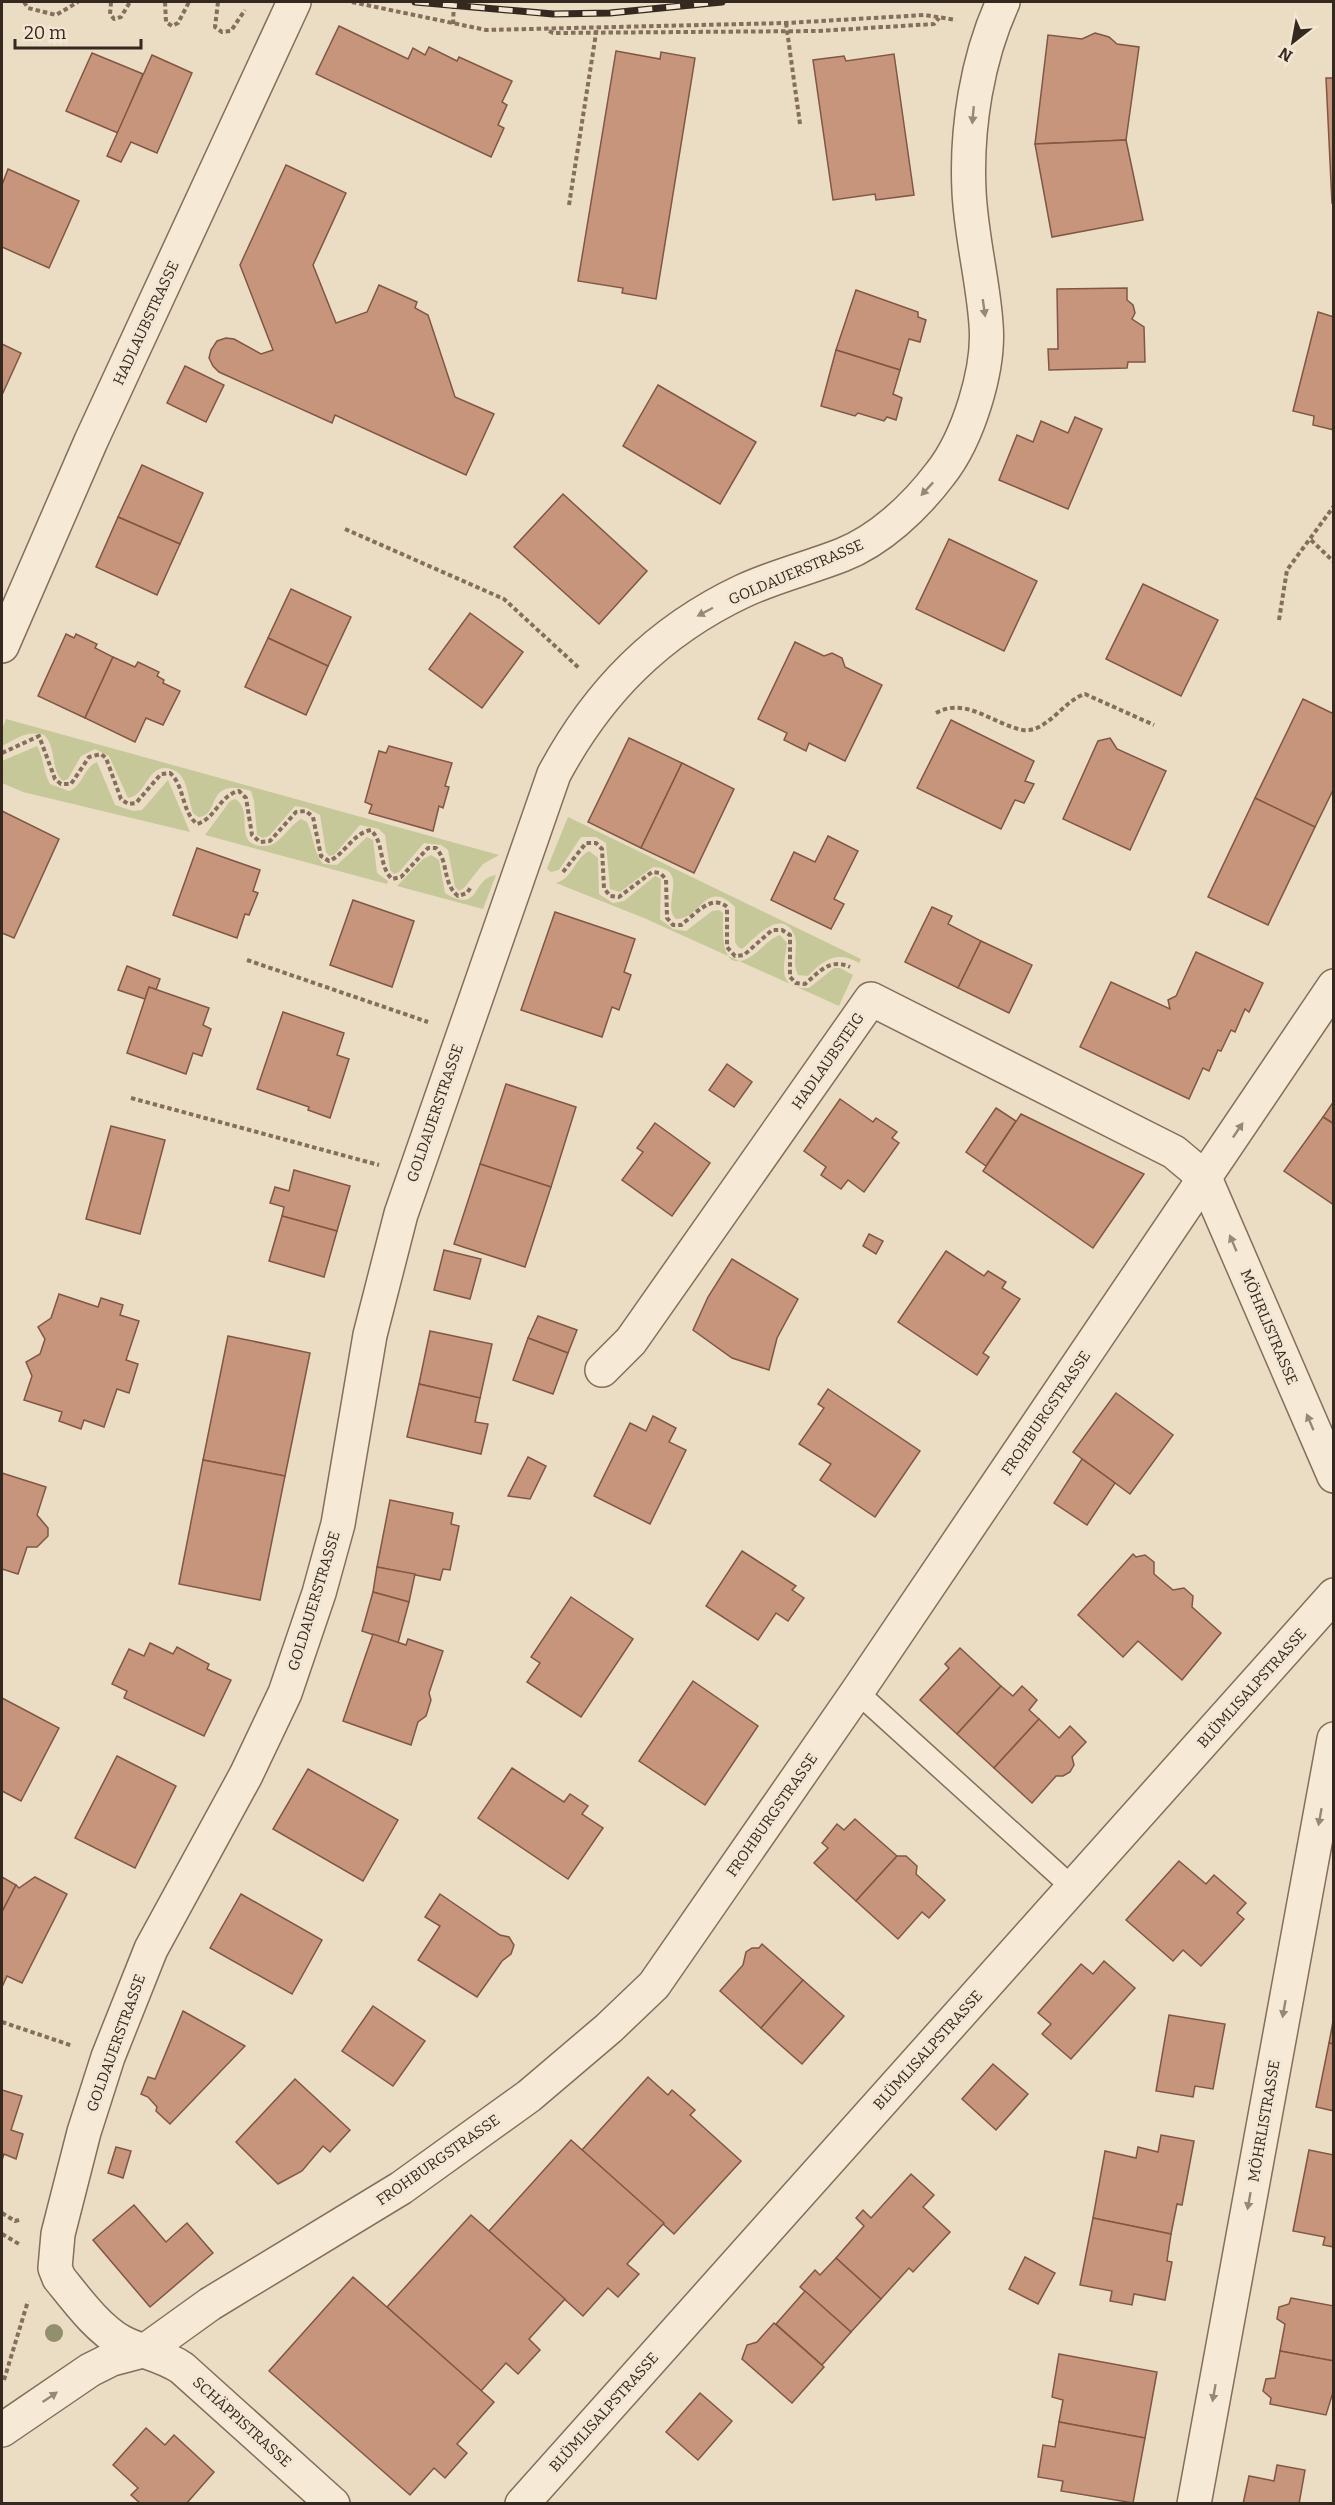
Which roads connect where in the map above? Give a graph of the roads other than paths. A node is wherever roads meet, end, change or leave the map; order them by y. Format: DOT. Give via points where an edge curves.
graph roads {
  1 [pos="294,2"];
  2 [pos="1000,8"];
  3 [pos="2,646"];
  4 [pos="1334,986"];
  5 [pos="1205,1178"];
  6 [pos="602,1370"];
  7 [pos="1334,1476"];
  8 [pos="1334,1595"];
  9 [pos="857,1692"];
  10 [pos="1334,1739"];
  11 [pos="1073,1888"];
  12 [pos="146,2350"];
  13 [pos="2,2430"];
  14 [pos="333,2504"];
  15 [pos="522,2504"];
  16 [pos="1194,2504"];
  1 -- 3 [label="street, HADLAUBSTRASSE" via="91,441"];
  2 -- 12 [label="street, GOLDAUERSTRASSE, one-way" via="974,100 969,190 987,326 979,393 941,473 902,516 862,546 744,591 694,618 652,650 606,693 575,735 554,774 401,1214 370,1335 338,1524 319,1593 292,1671 246,1774 151,1949 84,2132 58,2234 55,2268 65,2286 108,2332 123,2343"];
  5 -- 4 [label="street, FROHBURGSTRASSE, one-way"];
  5 -- 6 [label="street, HADLAUBSTEIG" via="1174,1152 871,999 631,1341"];
  7 -- 5 [label="street, MÖHRLISTRASSE, one-way"];
  5 -- 9 [label="street, FROHBURGSTRASSE"];
  8 -- 11 [label="street, BLÜMLISALPSTRASSE"];
  9 -- 11 [label="lane"];
  9 -- 12 [label="street, FROHBURGSTRASSE" via="654,1985 609,2028 529,2096 401,2188 210,2304"];
  10 -- 16 [label="street, MÖHRLISTRASSE, one-way"];
  11 -- 15 [label="street, BLÜMLISALPSTRASSE"];
  13 -- 12 [label="street, FROHBURGSTRASSE, one-way" via="90,2370"];
  12 -- 14 [label="street, SCHÄPPISTRASSE" via="182,2368"];
}
